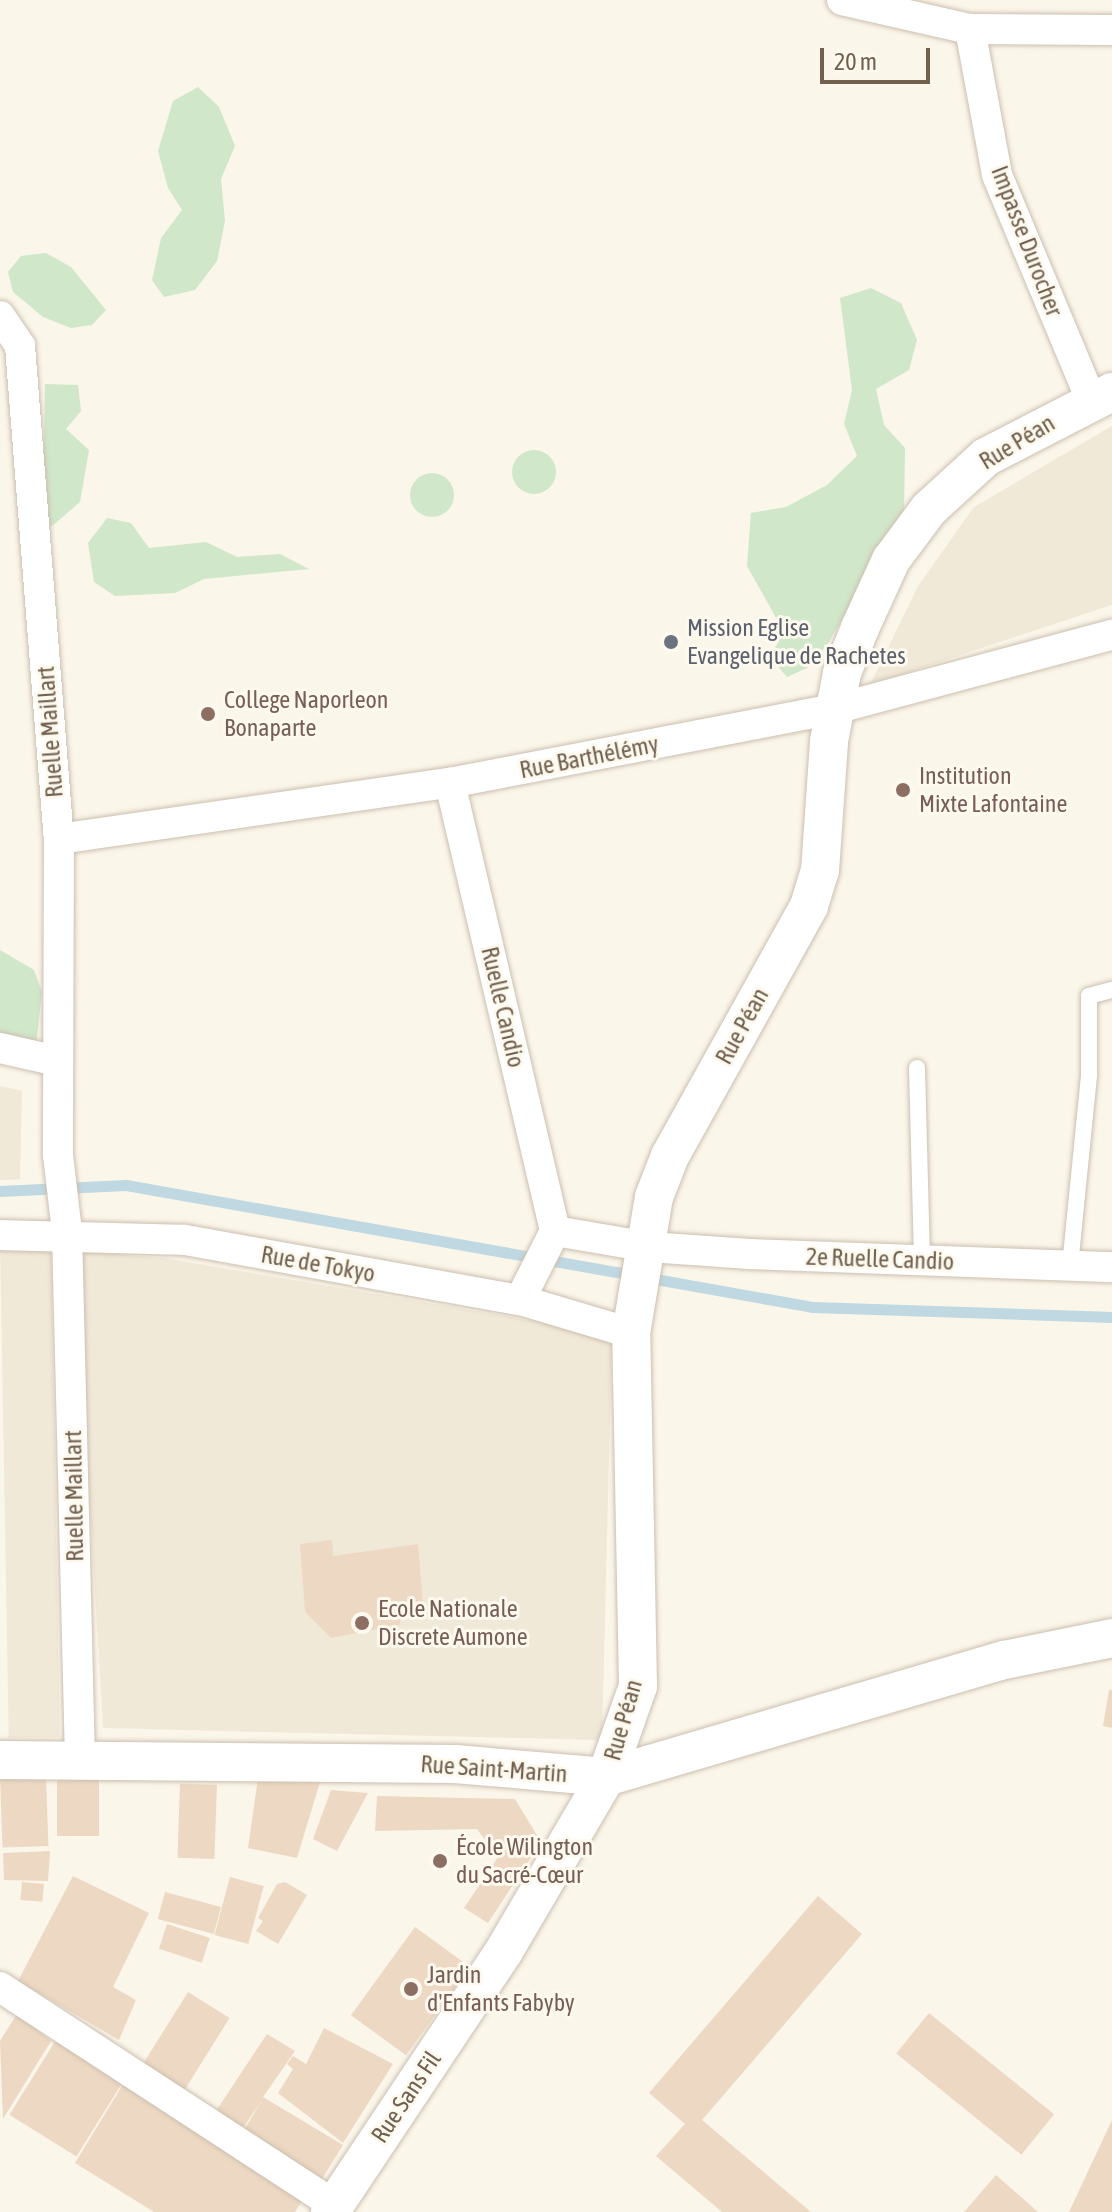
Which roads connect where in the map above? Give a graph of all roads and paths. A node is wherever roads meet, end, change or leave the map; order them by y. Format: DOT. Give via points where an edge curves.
graph roads {
  1 [pos="842,0"];
  2 [pos="970,29"];
  3 [pos="1112,30"];
  4 [pos="0,316"];
  5 [pos="1102,397"];
  6 [pos="1112,635"];
  7 [pos="835,709"];
  8 [pos="450,783"];
  9 [pos="59,839"];
  10 [pos="1112,990"];
  11 [pos="0,1048"];
  12 [pos="57,1061"];
  13 [pos="917,1068"];
  14 [pos="555,1231"];
  15 [pos="67,1232"];
  16 [pos="0,1235"];
  17 [pos="649,1247"];
  18 [pos="922,1260"];
  19 [pos="1070,1266"];
  20 [pos="1112,1267"];
  21 [pos="520,1300"];
  22 [pos="631,1333"];
  23 [pos="1112,1638"];
  24 [pos="80,1759"];
  25 [pos="0,1760"];
  26 [pos="606,1777"];
  27 [pos="0,1987"];
  28 [pos="332,2208"];
  1 -- 2 [label="street"];
  2 -- 3 [label="street"];
  2 -- 5 [label="street, Impasse Durocher" via="997,175"];
  4 -- 9 [label="street, Ruelle Maillart" via="20,346"];
  5 -- 7 [label="street, Rue Péan" via="986,457 929,509 891,560 842,673"];
  6 -- 7 [label="street, Rue Barthélémy"];
  7 -- 8 [label="street, Rue Barthélémy"];
  7 -- 17 [label="street, Rue Péan" via="820,871 809,906 670,1156 654,1197"];
  8 -- 9 [label="street, Rue Barthélémy"];
  8 -- 14 [label="street, Ruelle Candio"];
  9 -- 12 [label="street, Ruelle Maillart"];
  10 -- 19 [label="lane" via="1089,996 1089,1076"];
  11 -- 12 [label="street"];
  12 -- 15 [label="street, Ruelle Maillart" via="58,1155"];
  13 -- 18 [label="lane"];
  14 -- 17 [label="street, 2e Ruelle Candio"];
  14 -- 21 [label="street"];
  15 -- 16 [label="street, Rue de Tokyo"];
  15 -- 21 [label="street, Rue de Tokyo" via="185,1240"];
  15 -- 24 [label="street, Ruelle Maillart"];
  17 -- 18 [label="street, 2e Ruelle Candio"];
  17 -- 22 [label="street, Rue Péan"];
  18 -- 19 [label="street, 2e Ruelle Candio"];
  19 -- 20 [label="street, 2e Ruelle Candio"];
  21 -- 22 [label="street, Rue de Tokyo"];
  22 -- 26 [label="street, Rue Péan" via="638,1686"];
  23 -- 26 [label="street, Rue Saint-Martin" via="1004,1660"];
  24 -- 25 [label="street, Rue Saint-Martin"];
  24 -- 26 [label="street, Rue Saint-Martin" via="455,1764"];
  26 -- 28 [label="street, Rue Sans Fil" via="504,1951"];
  27 -- 28 [label="street"];
}
